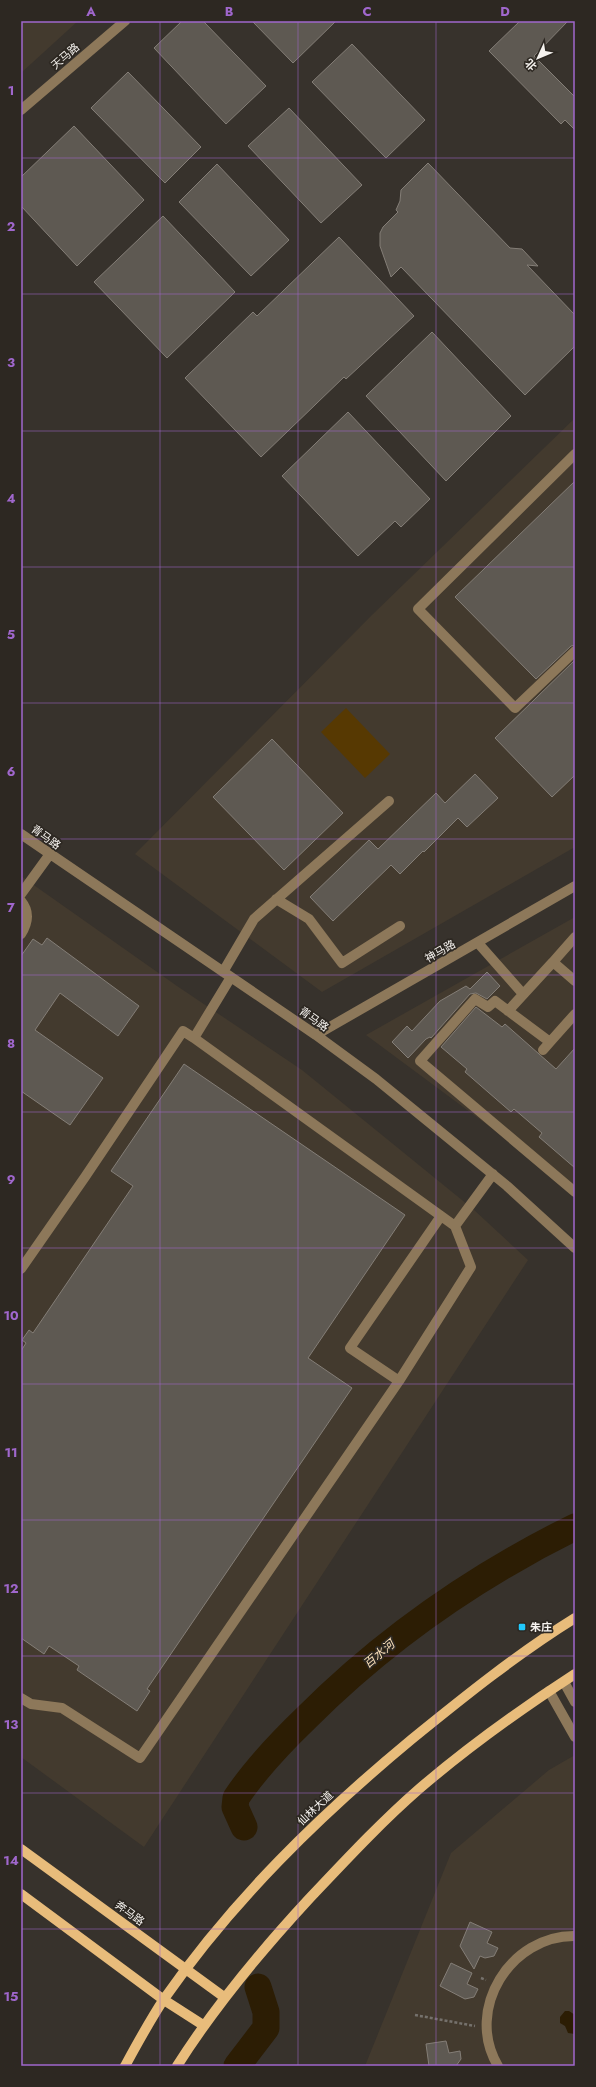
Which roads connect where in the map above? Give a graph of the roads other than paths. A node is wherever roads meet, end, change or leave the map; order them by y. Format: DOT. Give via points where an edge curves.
graph roads {
  1 [pos="125,21"];
  2 [pos="21,110"];
  3 [pos="575,454"];
  4 [pos="575,651"];
  5 [pos="390,801"];
  6 [pos="21,834"];
  7 [pos="50,854"];
  8 [pos="575,886"];
  9 [pos="21,894"];
  10 [pos="276,899"];
  11 [pos="21,901"];
  12 [pos="400,926"];
  13 [pos="21,934"];
  14 [pos="575,937"];
  15 [pos="478,943"];
  16 [pos="552,962"];
  17 [pos="222,972"];
  18 [pos="231,977"];
  19 [pos="575,981"];
  20 [pos="523,994"];
  21 [pos="508,1011"];
  22 [pos="575,1014"];
  23 [pos="316,1035"];
  24 [pos="194,1038"];
  25 [pos="493,1174"];
  26 [pos="575,1192"];
  27 [pos="441,1216"];
  28 [pos="455,1226"];
  29 [pos="575,1248"];
  30 [pos="21,1269"];
  31 [pos="399,1381"];
  32 [pos="575,1618"];
  33 [pos="575,1674"];
  34 [pos="564,1682"];
  35 [pos="549,1691"];
  36 [pos="21,1698"];
  37 [pos="575,1702"];
  38 [pos="575,1737"];
  39 [pos="21,1849"];
  40 [pos="21,1894"];
  41 [pos="575,1936"];
  42 [pos="187,1970"];
  43 [pos="224,1997"];
  44 [pos="164,2000"];
  45 [pos="203,2026"];
  46 [pos="125,2066"];
  47 [pos="177,2066"];
  48 [pos="498,2066"];
  1 -- 2 [label="street, 天马路"];
  3 -- 4 [label="street" via="418,609 515,708"];
  5 -- 10 [label="street"];
  6 -- 7 [label="street, 青马路"];
  7 -- 9 [label="street"];
  7 -- 17 [label="street, 青马路"];
  8 -- 15 [label="street, 神马路"];
  10 -- 12 [label="street" via="309,919 342,963"];
  10 -- 17 [label="street" via="254,919"];
  11 -- 13 [label="street" via="26,906 28,915"];
  14 -- 16 [label="street"];
  15 -- 20 [label="street"];
  15 -- 23 [label="street, 神马路"];
  16 -- 19 [label="street"];
  16 -- 20 [label="street"];
  17 -- 18 [label="street, 青马路"];
  18 -- 23 [label="street, 青马路"];
  18 -- 24 [label="street"];
  20 -- 21 [label="street"];
  21 -- 22 [label="street" via="547,1046"];
  21 -- 26 [label="street" via="495,1001 488,1007 475,999 420,1061"];
  23 -- 25 [label="street, 青马路" via="376,1079"];
  24 -- 27 [label="street"];
  24 -- 30 [label="street" via="183,1031"];
  25 -- 28 [label="street"];
  25 -- 29 [label="street, 青马路"];
  27 -- 28 [label="street"];
  27 -- 31 [label="street" via="350,1348"];
  28 -- 31 [label="street" via="471,1267"];
  31 -- 36 [label="street" via="140,1758 62,1708 31,1704"];
  32 -- 42 [label="main road, 仙林大道" via="501,1667 378,1767 323,1816 278,1860 230,1914"];
  33 -- 34 [label="main road"];
  34 -- 35 [label="main road"];
  34 -- 37 [label="street"];
  35 -- 38 [label="street"];
  35 -- 43 [label="main road" via="418,1790 348,1857"];
  39 -- 42 [label="main road, 奔马路"];
  40 -- 44 [label="main road"];
  41 -- 48 [label="street" via="546,1940 534,1946 512,1962 499,1979 491,1997 487,2029 491,2050"];
  42 -- 43 [label="main road, 奔马路"];
  42 -- 44 [label="main road, 仙林大道"];
  43 -- 45 [label="main road"];
  44 -- 45 [label="main road"];
  44 -- 46 [label="main road, 仙林大道"];
  45 -- 47 [label="main road"];
}
